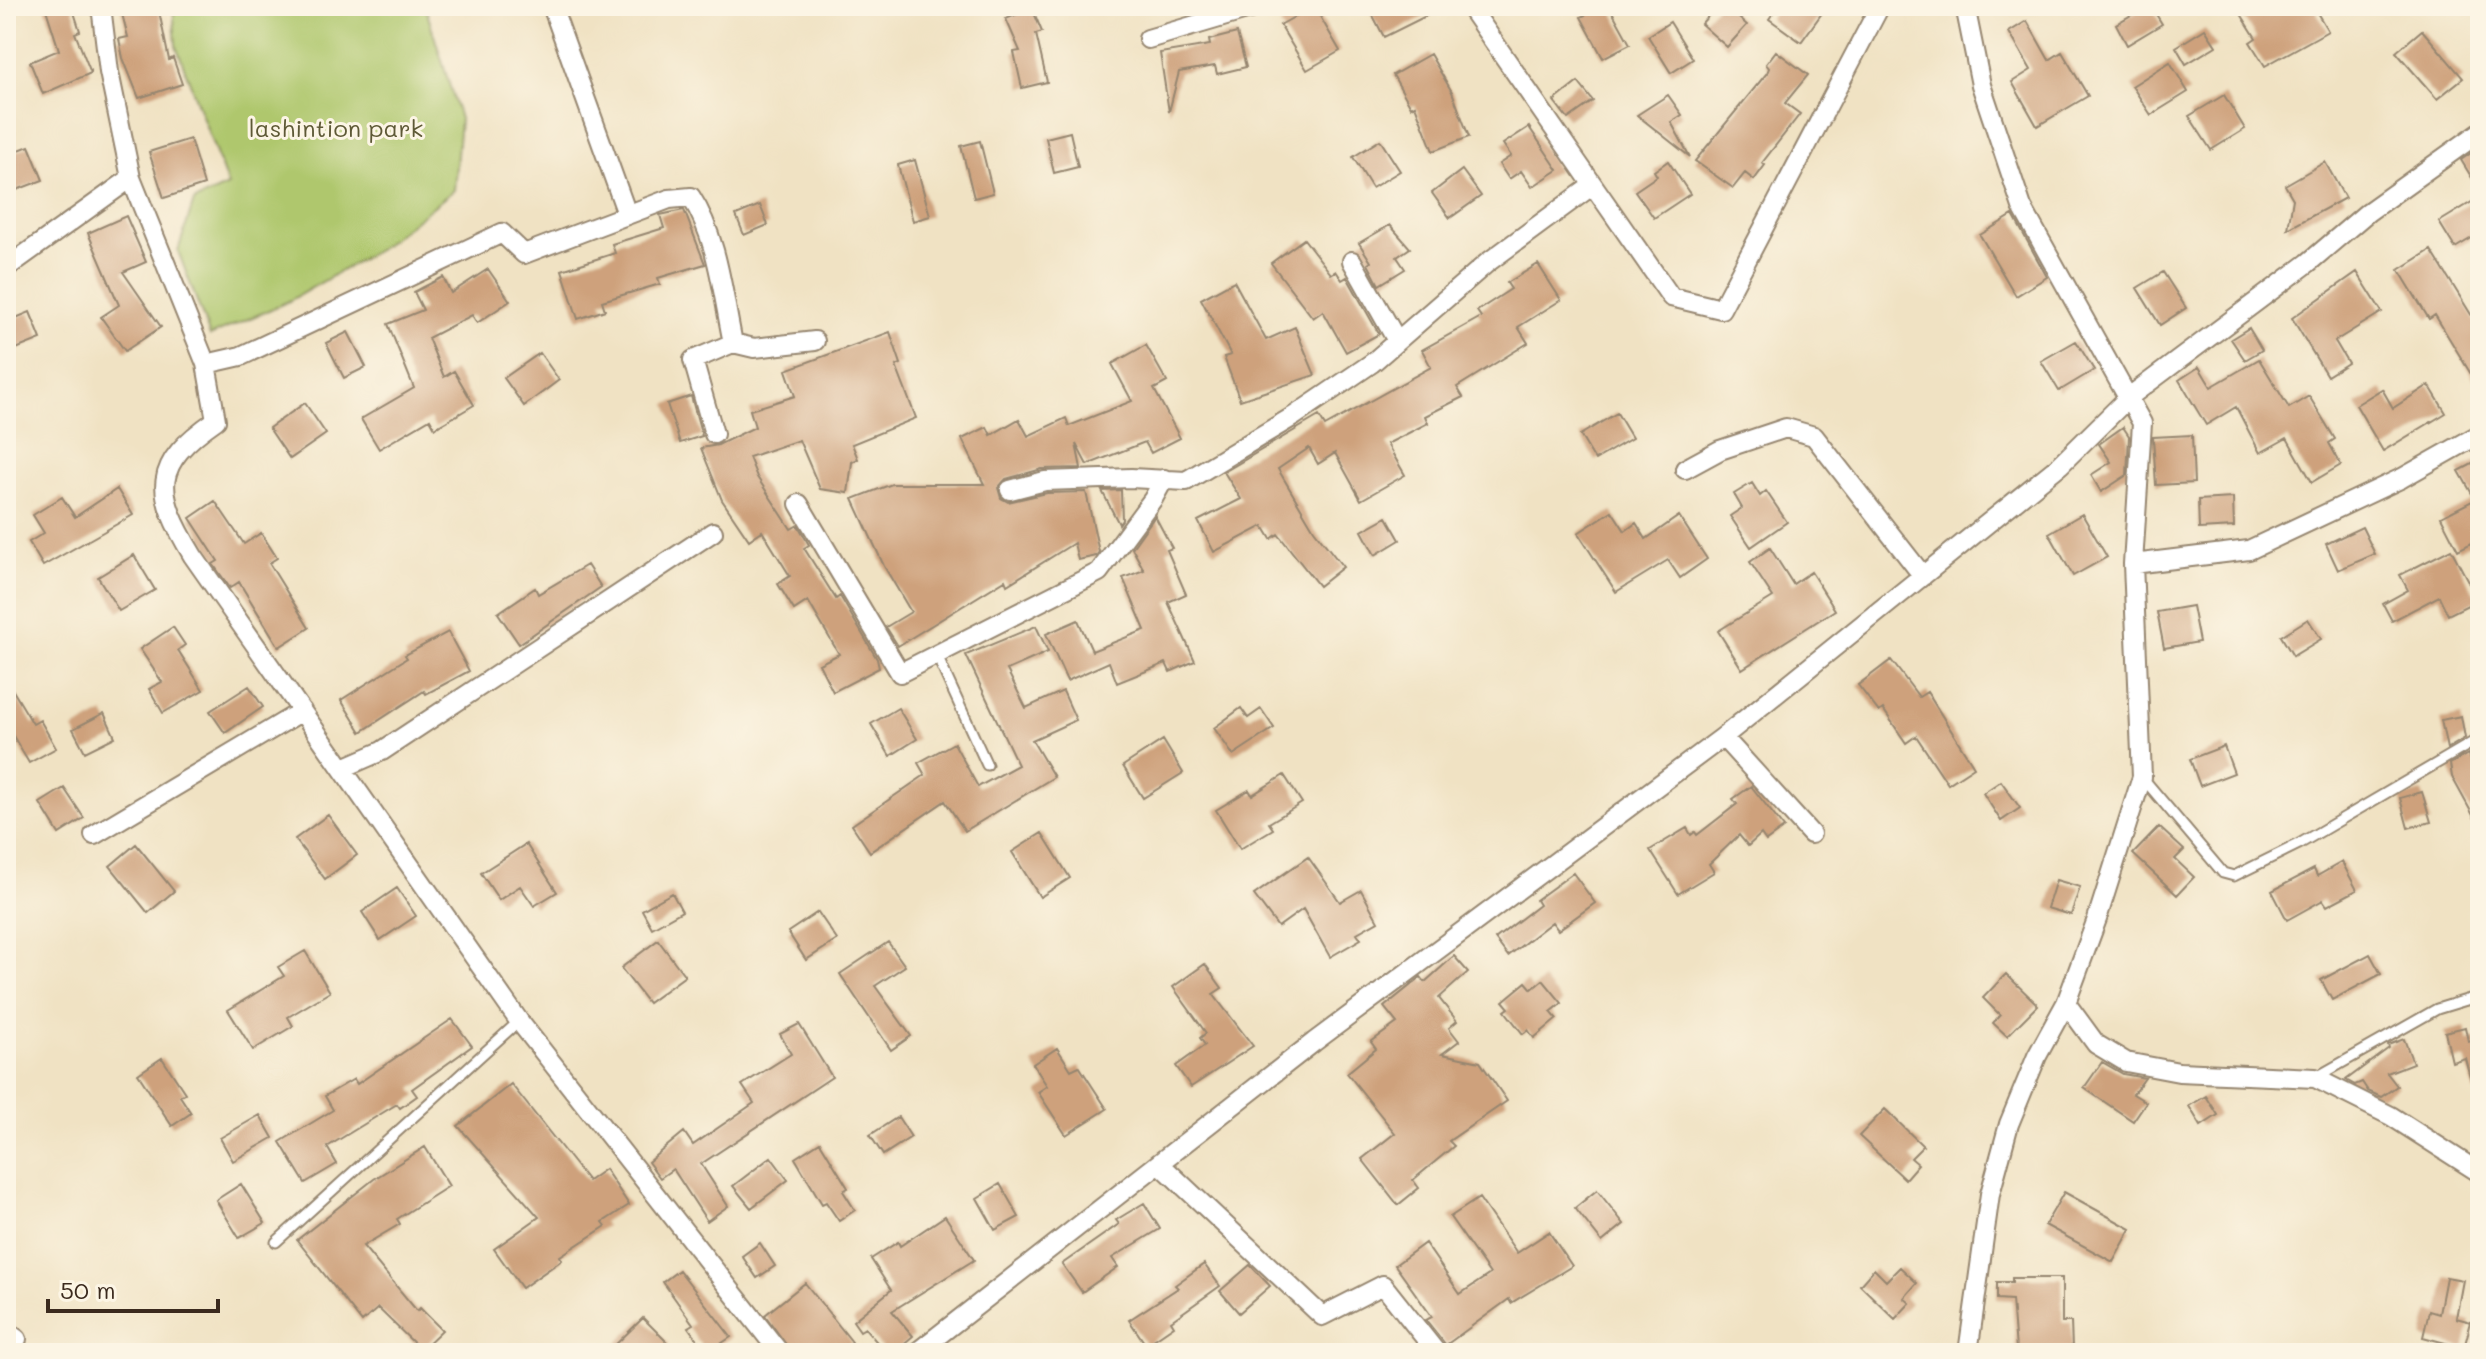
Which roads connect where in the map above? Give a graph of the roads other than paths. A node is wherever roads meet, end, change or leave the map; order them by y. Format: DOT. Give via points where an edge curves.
graph roads {
  1 [pos="101,6"];
  2 [pos="552,6"];
  3 [pos="1260,6"];
  4 [pos="1469,6"];
  5 [pos="1880,6"];
  6 [pos="1966,7"];
  7 [pos="1148,39"];
  8 [pos="2480,132"];
  9 [pos="131,178"];
  10 [pos="1593,185"];
  11 [pos="627,214"];
  12 [pos="1352,261"];
  13 [pos="6,268"];
  14 [pos="1396,339"];
  15 [pos="815,341"];
  16 [pos="733,343"];
  17 [pos="206,364"];
  18 [pos="2129,397"];
  19 [pos="714,434"];
  20 [pos="2480,434"];
  21 [pos="1685,469"];
  22 [pos="1164,479"];
  23 [pos="1010,490"];
  24 [pos="799,504"];
  25 [pos="713,532"];
  26 [pos="2133,564"];
  27 [pos="1923,576"];
  28 [pos="937,656"];
  29 [pos="302,711"];
  30 [pos="1723,737"];
  31 [pos="2480,738"];
  32 [pos="987,765"];
  33 [pos="343,768"];
  34 [pos="2142,777"];
  35 [pos="1811,834"];
  36 [pos="94,835"];
  37 [pos="2473,998"];
  38 [pos="2066,1003"];
  39 [pos="519,1021"];
  40 [pos="2315,1078"];
  41 [pos="1159,1163"];
  42 [pos="2480,1173"];
  43 [pos="276,1242"];
  44 [pos="780,1353"];
  45 [pos="916,1353"];
  46 [pos="1437,1353"];
  47 [pos="1968,1353"];
  1 -- 9 [label="street"];
  2 -- 11 [label="street"];
  3 -- 7 [label="street"];
  4 -- 10 [label="street"];
  5 -- 10 [label="street" via="1721,309 1671,297"];
  6 -- 18 [label="street" via="1981,85 2022,207"];
  8 -- 18 [label="street"];
  9 -- 13 [label="street"];
  9 -- 17 [label="street"];
  10 -- 14 [label="street"];
  11 -- 16 [label="street" via="691,197 716,264"];
  11 -- 17 [label="street" via="524,254 502,233 241,356"];
  12 -- 14 [label="street"];
  14 -- 22 [label="street" via="1372,363 1294,416 1186,481"];
  15 -- 16 [label="street" via="754,348"];
  16 -- 19 [label="street" via="693,360"];
  17 -- 29 [label="street" via="216,420 183,443 166,473 169,517"];
  18 -- 26 [label="street" via="2142,423"];
  18 -- 27 [label="street" via="2060,465"];
  20 -- 26 [label="street" via="2402,478 2249,550"];
  21 -- 27 [label="street" via="1720,450 1786,428 1814,436"];
  22 -- 23 [label="street" via="1045,481"];
  22 -- 28 [label="street" via="1099,572"];
  24 -- 28 [label="street" via="900,673"];
  25 -- 33 [label="street" via="408,735"];
  26 -- 34 [label="street"];
  27 -- 30 [label="street"];
  28 -- 32 [label="lane"];
  29 -- 33 [label="street"];
  29 -- 36 [label="street"];
  30 -- 35 [label="street"];
  30 -- 41 [label="street"];
  31 -- 34 [label="lane" via="2234,876 2223,873"];
  33 -- 39 [label="street"];
  34 -- 38 [label="street"];
  37 -- 40 [label="lane" via="2437,1009"];
  38 -- 40 [label="street" via="2096,1044 2126,1062 2179,1072"];
  38 -- 47 [label="street" via="2009,1124 1990,1194"];
  39 -- 43 [label="lane"];
  39 -- 44 [label="street"];
  40 -- 42 [label="street" via="2391,1116"];
  41 -- 45 [label="street"];
  41 -- 46 [label="street" via="1322,1316 1383,1285"];
}
